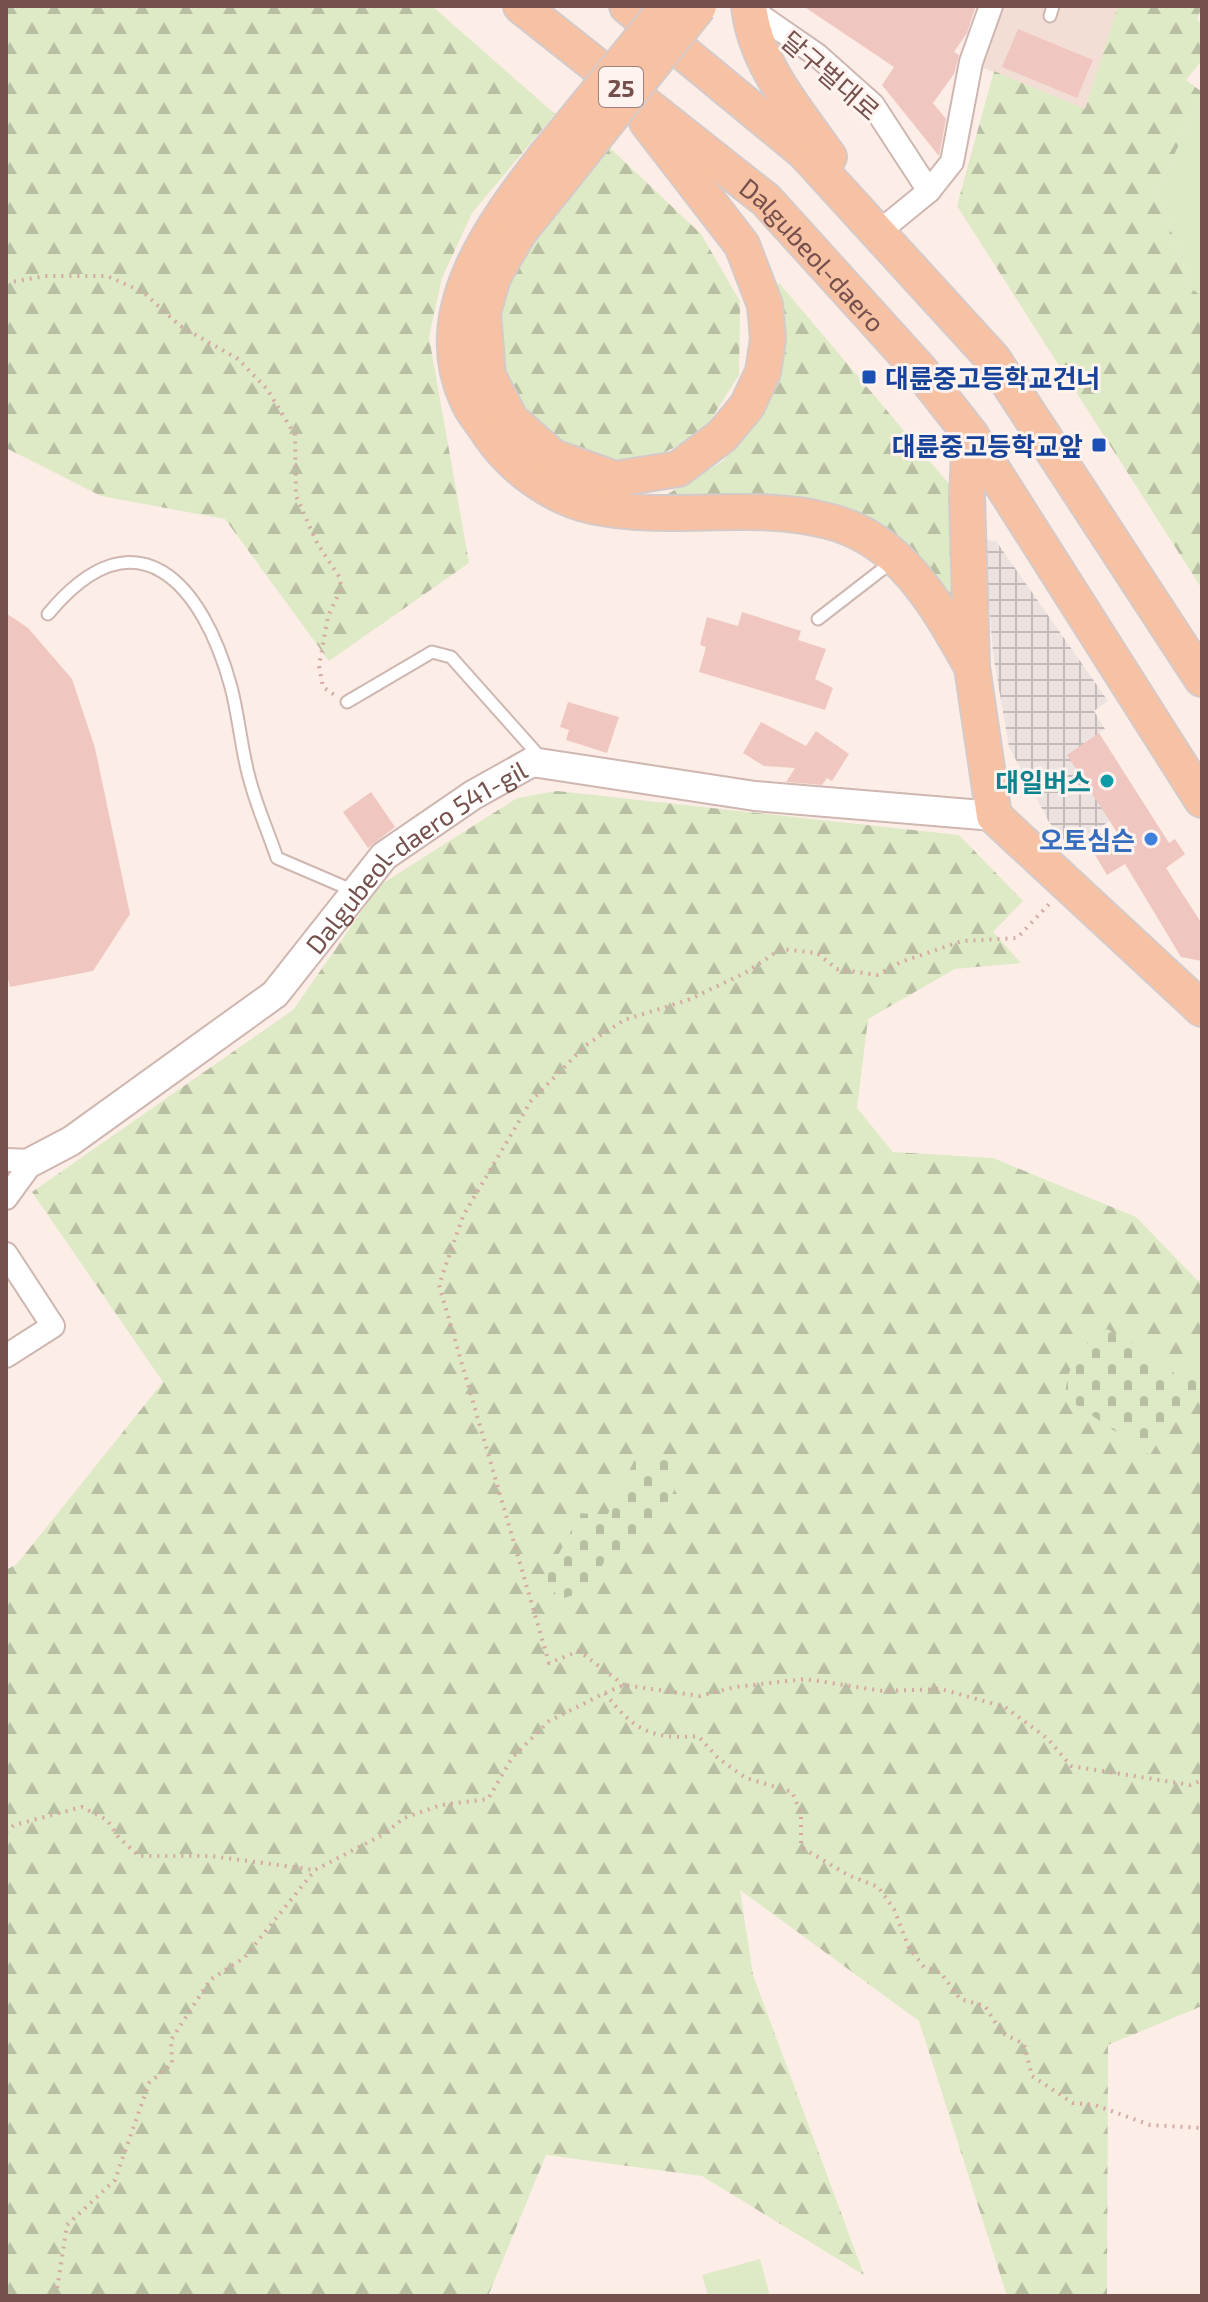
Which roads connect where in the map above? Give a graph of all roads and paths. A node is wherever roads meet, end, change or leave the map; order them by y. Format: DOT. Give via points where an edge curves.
graph roads {
  1 [pos="521,6"];
  2 [pos="627,6"];
  3 [pos="668,6"];
  4 [pos="699,6"];
  5 [pos="991,6"];
  6 [pos="749,7"];
  7 [pos="571,47"];
  8 [pos="554,166"];
  9 [pos="929,191"];
  10 [pos="871,222"];
  11 [pos="6,283"];
  12 [pos="970,434"];
  13 [pos="896,558"];
  14 [pos="48,614"];
  15 [pos="818,619"];
  16 [pos="972,667"];
  17 [pos="1202,679"];
  18 [pos="347,702"];
  19 [pos="546,764"];
  20 [pos="1202,800"];
  21 [pos="994,816"];
  22 [pos="1066,885"];
  23 [pos="355,891"];
  24 [pos="1202,1009"];
  25 [pos="20,1161"];
  26 [pos="6,1198"];
  27 [pos="6,1254"];
  28 [pos="6,1356"];
  29 [pos="624,1685"];
  30 [pos="605,1693"];
  31 [pos="1202,1780"];
  32 [pos="6,1832"];
  33 [pos="315,1870"];
  34 [pos="1202,2128"];
  35 [pos="56,2296"];
  1 -- 7 [label="main road, Dalgubeol-daero / 25"];
  2 -- 10 [label="main road, 25" via="804,152"];
  3 -- 8 [label="main road, bridge"];
  4 -- 8 [label="main road, bridge"];
  5 -- 9 [label="street" via="971,62 952,162"];
  6 -- 9 [label="street, 달구벌대로" via="817,55 873,105"];
  6 -- 10 [label="main road" via="773,76"];
  7 -- 8 [label="main road" via="648,124 742,245 765,305 768,339 763,372 747,406 722,436 678,469 615,479 553,457 511,420 488,376 483,313 493,277"];
  7 -- 12 [label="main road, Dalgubeol-daero / 25" via="766,200 919,369"];
  8 -- 13 [label="main road" via="491,228 462,292 455,353 467,399 504,454 548,489 590,506 829,521 882,545"];
  9 -- 10 [label="street"];
  10 -- 17 [label="main road, 25" via="993,359"];
  11 -- 18 [label="path" via="45,276 107,276 143,292 180,326 238,359 267,389 295,435 296,496 340,578 319,666 323,687"];
  12 -- 16 [label="main road"];
  12 -- 20 [label="main road, Dalgubeol-daero / 25"];
  13 -- 15 [label="lane"];
  13 -- 16 [label="main road" via="933,598"];
  14 -- 23 [label="lane" via="95,569 111,565 156,565 179,583 206,621 231,687 249,778 277,858"];
  16 -- 21 [label="main road"];
  18 -- 19 [label="lane" via="432,652 451,657"];
  19 -- 21 [label="street, Dalgubeol-daero 541-gil" via="755,796"];
  19 -- 23 [label="street, Dalgubeol-daero 541-gil" via="532,762 444,814 384,856"];
  21 -- 22 [label="main road"];
  22 -- 24 [label="main road"];
  22 -- 29 [label="path" via="1017,938 962,941 877,975 837,969 817,953 781,949 688,1000 624,1020 586,1045 531,1101 463,1216 439,1285 549,1663 579,1651"];
  23 -- 25 [label="street, Dalgubeol-daero 541-gil" via="275,994 96,1123"];
  25 -- 26 [label="street"];
  27 -- 28 [label="street" via="53,1326"];
  29 -- 30 [label="path"];
  29 -- 31 [label="path" via="700,1696 805,1679 883,1691 941,1689 1005,1707 1048,1739 1071,1766 1190,1785"];
  30 -- 33 [label="path" via="549,1721 512,1758 488,1799 441,1805 404,1818"];
  30 -- 34 [label="path" via="625,1719 666,1739 698,1736 746,1778 792,1792 801,1813 801,1847 878,1887 924,1967 941,1973 960,1999 985,2006 1002,2033 1024,2044 1032,2076 1073,2103 1095,2105 1150,2125"];
  32 -- 33 [label="path" via="14,1825 82,1807 107,1820 139,1856 211,1856"];
  33 -- 35 [label="path" via="244,1958 210,1980 171,2040 172,2064 149,2083 115,2180 67,2225"];
}
